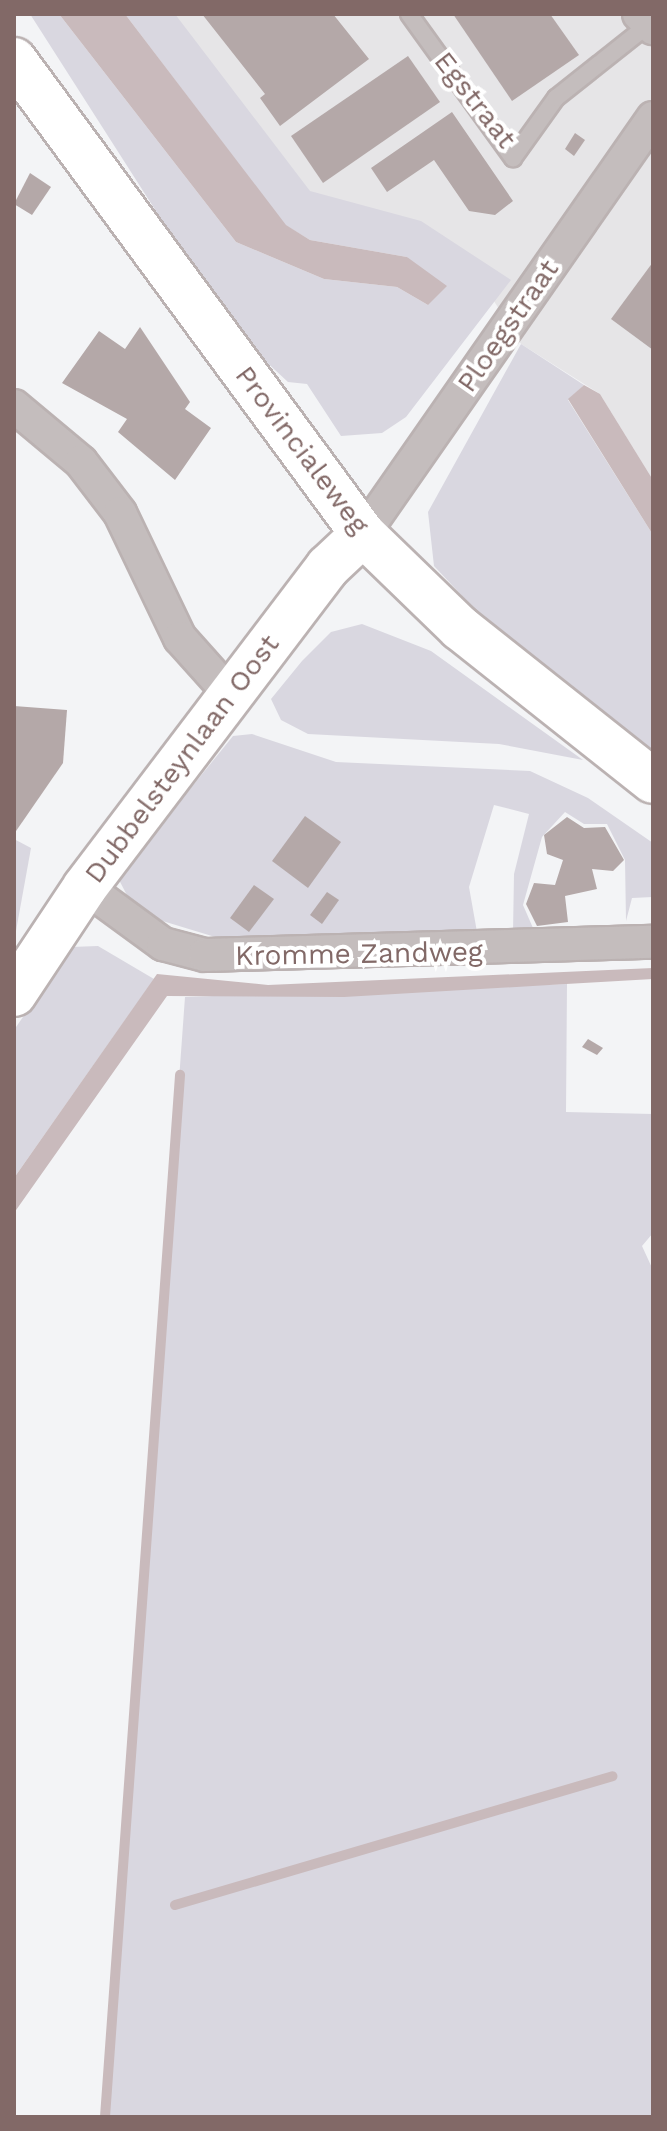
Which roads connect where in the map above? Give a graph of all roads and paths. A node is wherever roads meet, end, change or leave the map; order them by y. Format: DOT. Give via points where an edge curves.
graph roads {
  1 [pos="409,14"];
  2 [pos="647,23"];
  3 [pos="14,60"];
  4 [pos="653,118"];
  5 [pos="14,406"];
  6 [pos="363,534"];
  7 [pos="231,695"];
  8 [pos="653,781"];
  9 [pos="85,887"];
  10 [pos="653,942"];
  11 [pos="14,994"];
  1 -- 2 [label="lane, Egstraat" via="513,158 556,98"];
  3 -- 6 [label="main road, Provincialeweg"];
  4 -- 6 [label="street, Ploegstraat"];
  5 -- 7 [label="street" via="81,462 120,513 180,638"];
  6 -- 7 [label="main road, Dubbelsteynlaan Oost" via="328,567"];
  6 -- 8 [label="main road, Provincialeweg" via="460,628"];
  7 -- 9 [label="main road, Dubbelsteynlaan Oost"];
  9 -- 10 [label="street, Kromme Zandweg" via="163,944 205,955"];
  9 -- 11 [label="main road, Dubbelsteynlaan Oost"];
}
